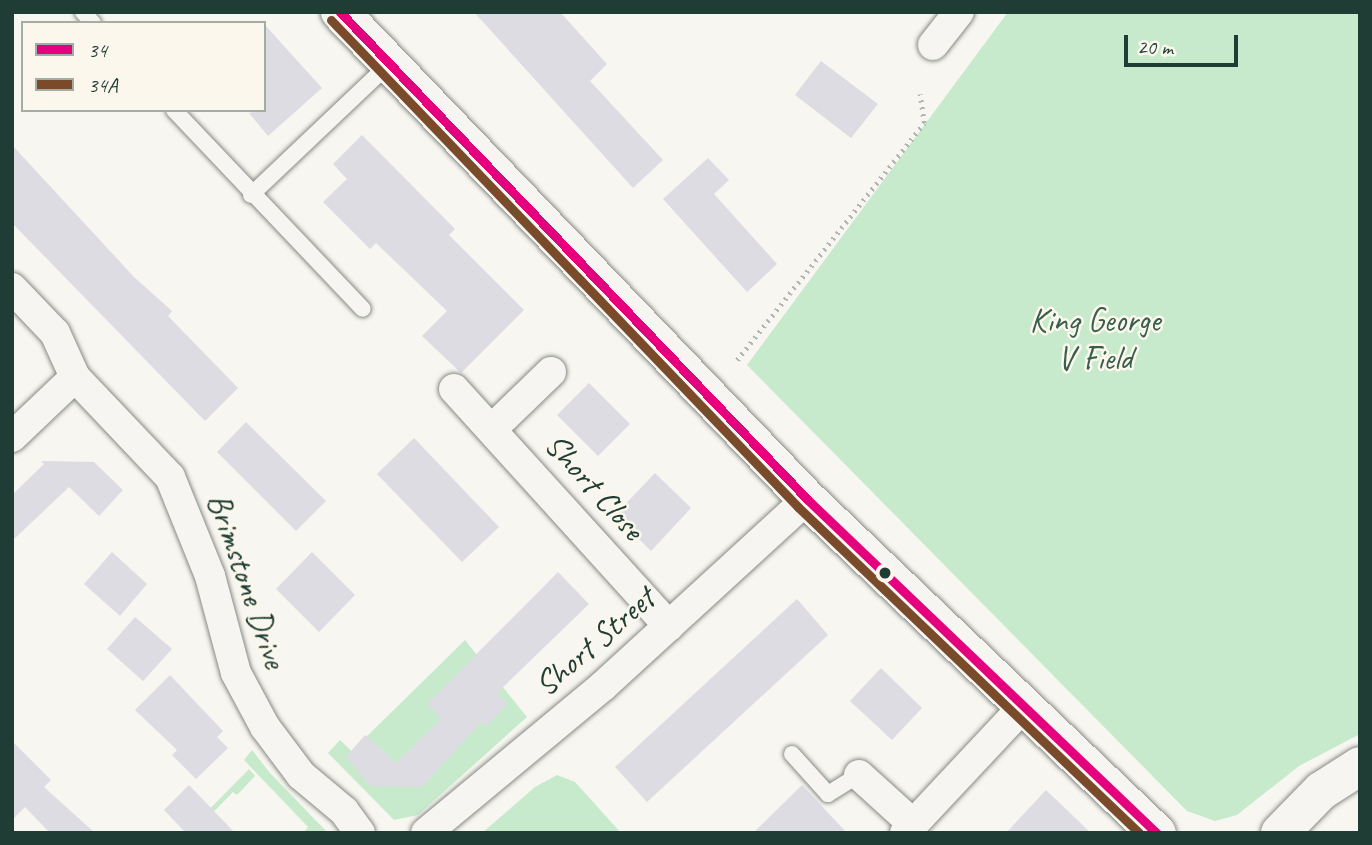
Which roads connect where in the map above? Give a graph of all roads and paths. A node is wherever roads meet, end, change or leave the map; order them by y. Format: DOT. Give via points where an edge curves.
graph roads {
  1 [pos="340,12"];
  2 [pos="959,12"];
  3 [pos="933,45"];
  4 [pos="389,64"];
  5 [pos="920,94"];
  6 [pos="176,112"];
  7 [pos="251,195"];
  8 [pos="12,288"];
  9 [pos="362,309"];
  10 [pos="737,360"];
  11 [pos="551,372"];
  12 [pos="75,376"];
  13 [pos="454,389"];
  14 [pos="492,429"];
  15 [pos="12,437"];
  16 [pos="807,499"];
  17 [pos="669,626"];
  18 [pos="1021,708"];
  19 [pos="792,754"];
  20 [pos="1360,766"];
  21 [pos="859,775"];
  22 [pos="909,829"];
  23 [pos="360,833"];
  24 [pos="426,833"];
  25 [pos="1157,833"];
  26 [pos="1280,833"];
  1 -- 4 [label="main road"];
  2 -- 3 [label="street"];
  4 -- 7 [label="lane"];
  4 -- 16 [label="main road"];
  5 -- 10 [label="path" via="924,123"];
  6 -- 7 [label="lane"];
  7 -- 9 [label="lane"];
  8 -- 12 [label="street, Brimstone Drive" via="55,333"];
  11 -- 14 [label="street, Short Close"];
  12 -- 15 [label="street"];
  12 -- 23 [label="street, Brimstone Drive" via="170,477 210,576 236,673 265,727 302,775 344,811"];
  13 -- 14 [label="street, Short Close"];
  14 -- 17 [label="street, Short Close"];
  16 -- 17 [label="street, Short Street"];
  16 -- 18 [label="main road"];
  17 -- 24 [label="street, Short Street"];
  18 -- 22 [label="street"];
  18 -- 25 [label="main road"];
  19 -- 21 [label="lane" via="828,794"];
  20 -- 26 [label="main road" via="1321,791"];
  21 -- 22 [label="street"];
}
